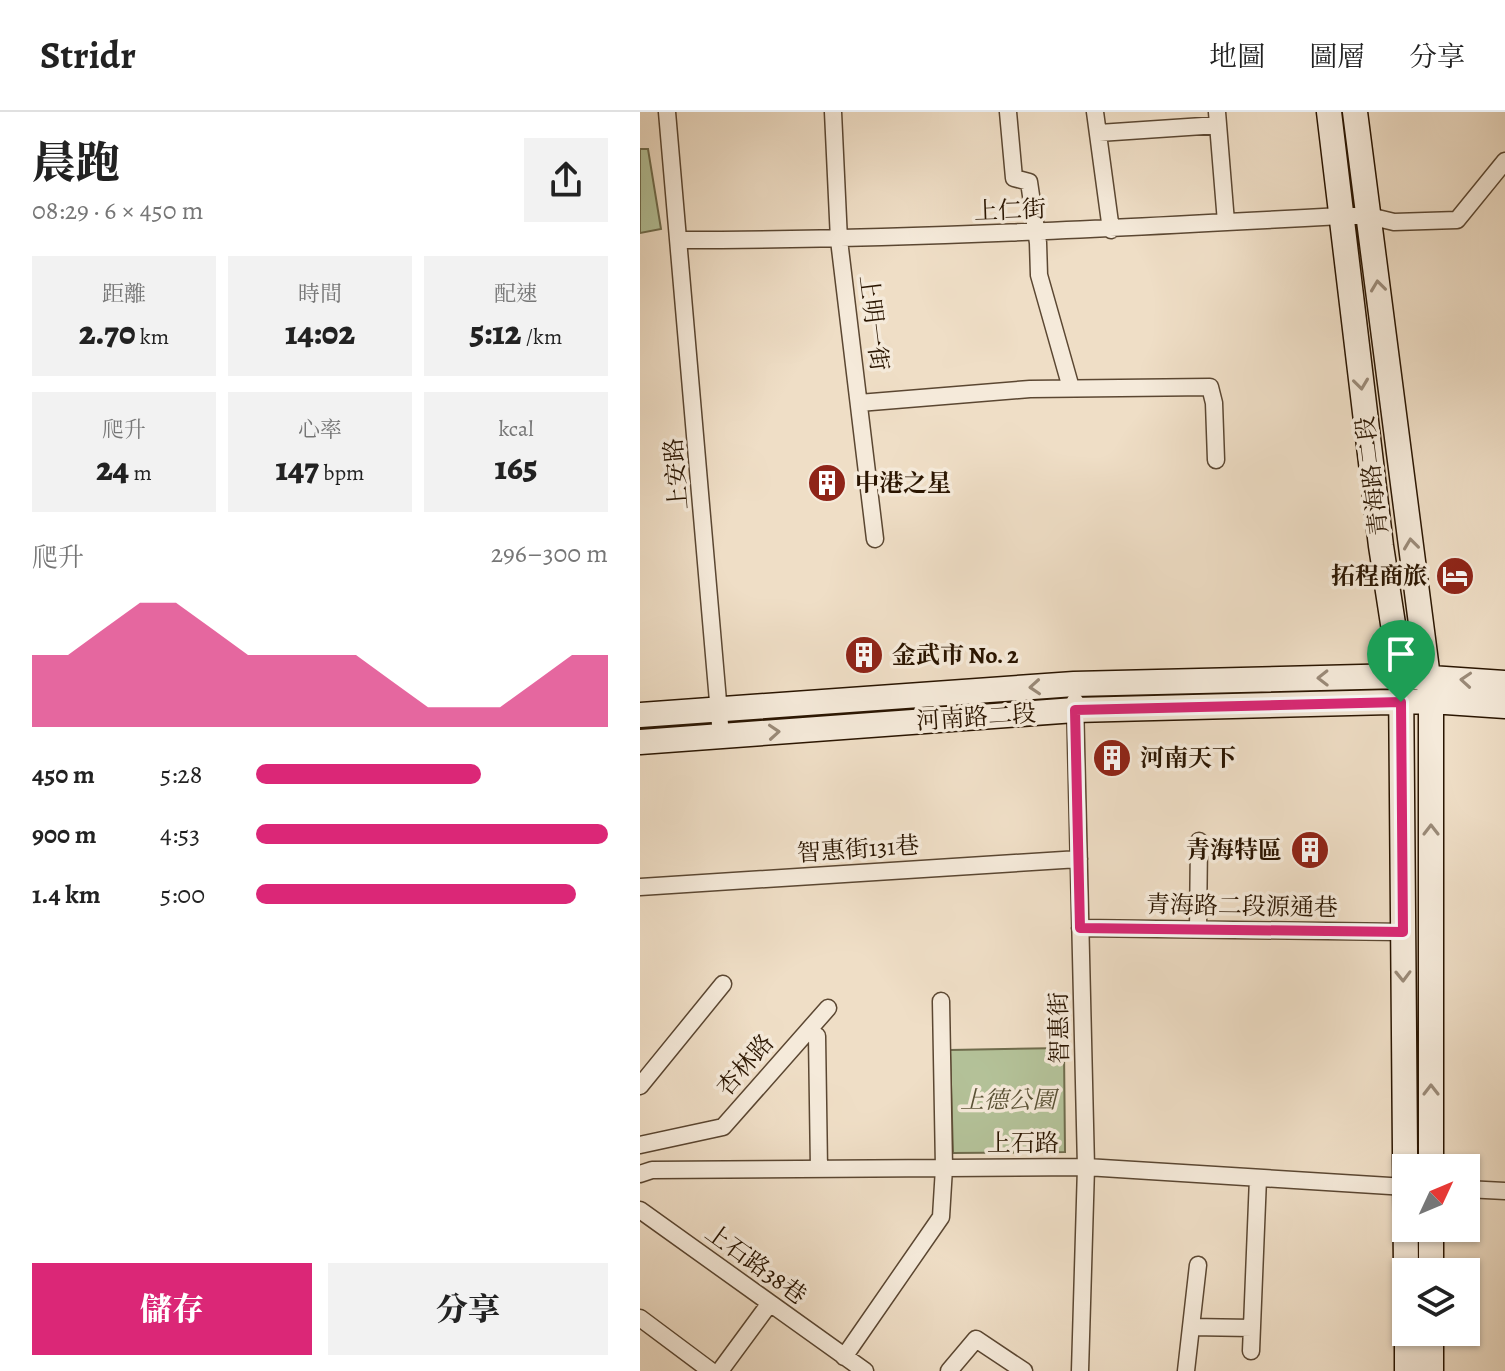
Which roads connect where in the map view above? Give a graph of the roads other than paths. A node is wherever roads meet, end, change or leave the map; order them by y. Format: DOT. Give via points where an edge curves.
graph roads {
  1 [pos="667,112"];
  2 [pos="833,112"];
  3 [pos="1008,112"];
  4 [pos="1095,112"];
  5 [pos="1329,112"];
  6 [pos="1355,112"];
  7 [pos="1217,118"];
  8 [pos="1099,133"];
  9 [pos="1505,161"];
  10 [pos="1341,216"];
  11 [pos="1369,216"];
  12 [pos="1226,222"];
  13 [pos="1111,230"];
  14 [pos="1034,233"];
  15 [pos="680,240"];
  16 [pos="839,240"];
  17 [pos="1071,388"];
  18 [pos="859,403"];
  19 [pos="1216,460"];
  20 [pos="875,539"];
  21 [pos="1401,676"];
  22 [pos="1505,683"];
  23 [pos="1074,684"];
  24 [pos="1429,689"];
  25 [pos="1401,702"];
  26 [pos="1505,706"];
  27 [pos="719,709"];
  28 [pos="1075,710"];
  29 [pos="640,715"];
  30 [pos="721,736"];
  31 [pos="640,742"];
  32 [pos="1199,841"];
  33 [pos="1079,859"];
  34 [pos="640,887"];
  35 [pos="1080,928"];
  36 [pos="1198,929"];
  37 [pos="1403,932"];
  38 [pos="723,984"];
  39 [pos="941,1001"];
  40 [pos="828,1008"];
  41 [pos="817,1036"];
  42 [pos="640,1086"];
  43 [pos="640,1145"];
  44 [pos="1406,1154"];
  45 [pos="1431,1154"];
  46 [pos="1086,1167"];
  47 [pos="944,1168"];
  48 [pos="819,1169"];
  49 [pos="640,1174"];
  50 [pos="1258,1178"];
  51 [pos="1392,1186"];
  52 [pos="1480,1190"];
  53 [pos="1505,1191"];
  54 [pos="640,1210"];
  55 [pos="1198,1265"];
  56 [pos="770,1303"];
  57 [pos="640,1318"];
  58 [pos="1191,1327"];
  59 [pos="1252,1328"];
  60 [pos="1407,1346"];
  61 [pos="1431,1346"];
  62 [pos="1251,1351"];
  63 [pos="844,1357"];
  64 [pos="711,1371"];
  65 [pos="720,1371"];
  66 [pos="865,1371"];
  67 [pos="949,1371"];
  68 [pos="1024,1371"];
  69 [pos="1080,1371"];
  70 [pos="1186,1371"];
  71 [pos="1407,1371"];
  72 [pos="1431,1371"];
  1 -- 15 [label="street, 上安路"];
  2 -- 16 [label="street, 上明一街"];
  3 -- 14 [label="street" via="1014,178 1029,182"];
  4 -- 8 [label="street"];
  5 -- 10 [label="main road, 青海路二段"];
  6 -- 11 [label="main road, 青海路二段"];
  7 -- 8 [label="street"];
  7 -- 12 [label="street"];
  8 -- 13 [label="street"];
  9 -- 11 [label="street, 上仁街" via="1457,220 1394,222"];
  10 -- 11 [label="street, 上仁街"];
  10 -- 12 [label="street, 上仁街"];
  10 -- 21 [label="main road, 青海路二段, one-way"];
  24 -- 11 [label="main road, 青海路二段, one-way"];
  12 -- 13 [label="street, 上仁街"];
  13 -- 14 [label="street, 上仁街"];
  14 -- 16 [label="street, 上仁街"];
  14 -- 17 [label="street" via="1049,318"];
  15 -- 16 [label="street, 上仁街"];
  15 -- 27 [label="street, 上安路"];
  16 -- 18 [label="street, 上明一街"];
  17 -- 18 [label="street"];
  17 -- 19 [label="street" via="1210,387"];
  18 -- 20 [label="street, 上明一街"];
  21 -- 23 [label="main road, 河南路二段, one-way"];
  21 -- 24 [label="main road, 河南路二段"];
  21 -- 25 [label="main road, 青海路二段"];
  22 -- 24 [label="main road, 河南路二段, one-way"];
  23 -- 27 [label="main road, 河南路二段, one-way"];
  23 -- 28 [label="street, 智惠街"];
  24 -- 25 [label="main road, 河南路二段"];
  24 -- 26 [label="main road, 河南路二段"];
  45 -- 24 [label="main road, 青海路二段, one-way"];
  25 -- 28 [label="main road, 河南路二段"];
  25 -- 37 [label="main road, 青海路二段"];
  27 -- 29 [label="main road, 河南路二段"];
  27 -- 30 [label="street, 上安路"];
  30 -- 28 [label="main road, 河南路二段, one-way"];
  28 -- 33 [label="street, 智惠街"];
  30 -- 31 [label="main road, 河南路二段"];
  32 -- 36 [label="street"];
  33 -- 34 [label="street, 智惠街131巷"];
  33 -- 35 [label="street, 智惠街"];
  35 -- 36 [label="street, 青海路二段源通巷"];
  35 -- 46 [label="street, 智惠街"];
  36 -- 37 [label="street, 青海路二段源通巷"];
  37 -- 44 [label="main road, 青海路二段, one-way"];
  38 -- 42 [label="street"];
  39 -- 47 [label="street"];
  40 -- 43 [label="street, 杏林路" via="723,1127"];
  41 -- 48 [label="street"];
  46 -- 47 [label="street, 上石路"];
  46 -- 50 [label="street, 上石路"];
  46 -- 69 [label="street, 智惠街"];
  47 -- 48 [label="street, 上石路"];
  47 -- 63 [label="street" via="941,1217"];
  48 -- 49 [label="street, 上石路"];
  50 -- 51 [label="street, 上石路"];
  50 -- 59 [label="street"];
  52 -- 53 [label="street"];
  54 -- 56 [label="street, 上石路38巷"];
  55 -- 58 [label="street"];
  56 -- 63 [label="street, 上石路38巷"];
  56 -- 65 [label="street"];
  57 -- 64 [label="street"];
  58 -- 59 [label="street"];
  58 -- 70 [label="street"];
  59 -- 62 [label="street"];
  60 -- 71 [label="main road"];
  61 -- 72 [label="main road"];
  63 -- 66 [label="street, 上石路38巷"];
  67 -- 68 [label="street" via="976,1339"];
}
